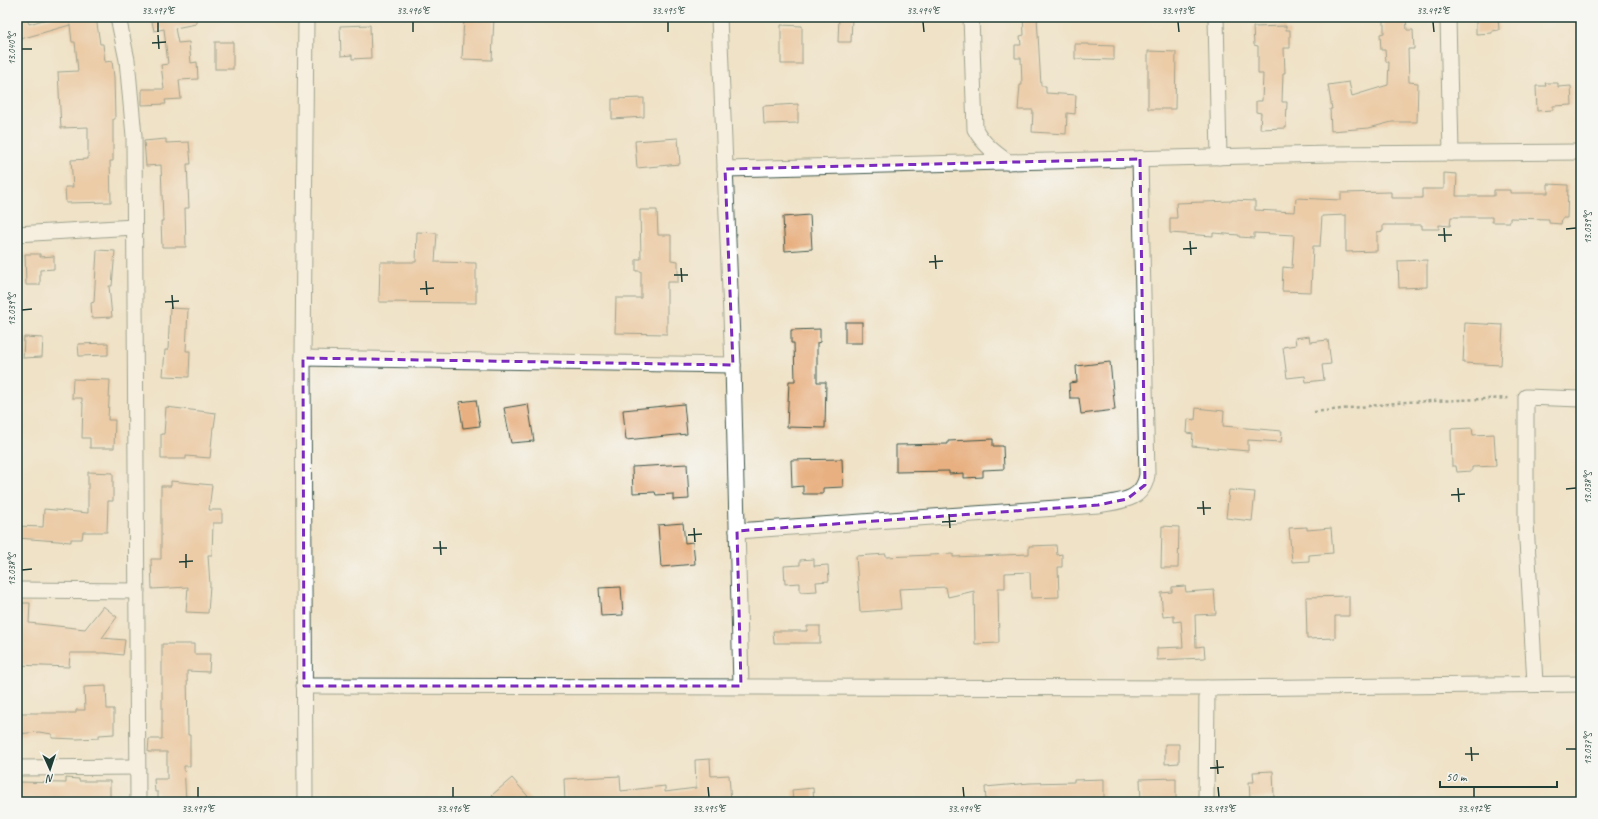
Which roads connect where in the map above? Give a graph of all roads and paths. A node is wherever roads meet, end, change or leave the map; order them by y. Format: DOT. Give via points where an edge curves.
graph roads {
  1 [pos="118,17"];
  2 [pos="306,17"];
  3 [pos="719,17"];
  4 [pos="971,17"];
  5 [pos="1216,17"];
  6 [pos="1448,17"];
  7 [pos="1581,152"];
  8 [pos="1451,153"];
  9 [pos="1219,157"];
  10 [pos="1140,159"];
  11 [pos="1008,162"];
  12 [pos="725,169"];
  13 [pos="134,228"];
  14 [pos="17,234"];
  15 [pos="303,358"];
  16 [pos="733,365"];
  17 [pos="1526,397"];
  18 [pos="1581,399"];
  19 [pos="1314,412"];
  20 [pos="737,531"];
  21 [pos="17,590"];
  22 [pos="137,591"];
  23 [pos="1535,683"];
  24 [pos="1581,684"];
  25 [pos="304,686"];
  26 [pos="741,686"];
  27 [pos="1207,688"];
  28 [pos="137,766"];
  29 [pos="17,768"];
  30 [pos="138,802"];
  31 [pos="305,802"];
  32 [pos="1206,802"];
  1 -- 13 [label="street" via="128,60 134,136"];
  2 -- 15 [label="street"];
  3 -- 12 [label="street"];
  4 -- 11 [label="street" via="975,129 991,150"];
  5 -- 9 [label="street"];
  6 -- 8 [label="street"];
  7 -- 8 [label="street"];
  8 -- 9 [label="street"];
  9 -- 10 [label="street"];
  10 -- 11 [label="street"];
  10 -- 20 [label="street" via="1147,475 1140,492 1127,499 1098,505"];
  11 -- 12 [label="street"];
  12 -- 16 [label="street"];
  13 -- 14 [label="street"];
  13 -- 22 [label="street"];
  15 -- 16 [label="street"];
  15 -- 25 [label="street"];
  16 -- 20 [label="street"];
  17 -- 18 [label="street"];
  17 -- 19 [label="path" via="1406,402"];
  17 -- 23 [label="street" via="1526,522"];
  20 -- 26 [label="street"];
  21 -- 22 [label="street"];
  22 -- 28 [label="street"];
  23 -- 24 [label="street"];
  23 -- 27 [label="street"];
  25 -- 26 [label="street"];
  25 -- 31 [label="street"];
  26 -- 27 [label="street"];
  27 -- 32 [label="street"];
  28 -- 29 [label="street"];
  28 -- 30 [label="street"];
}
